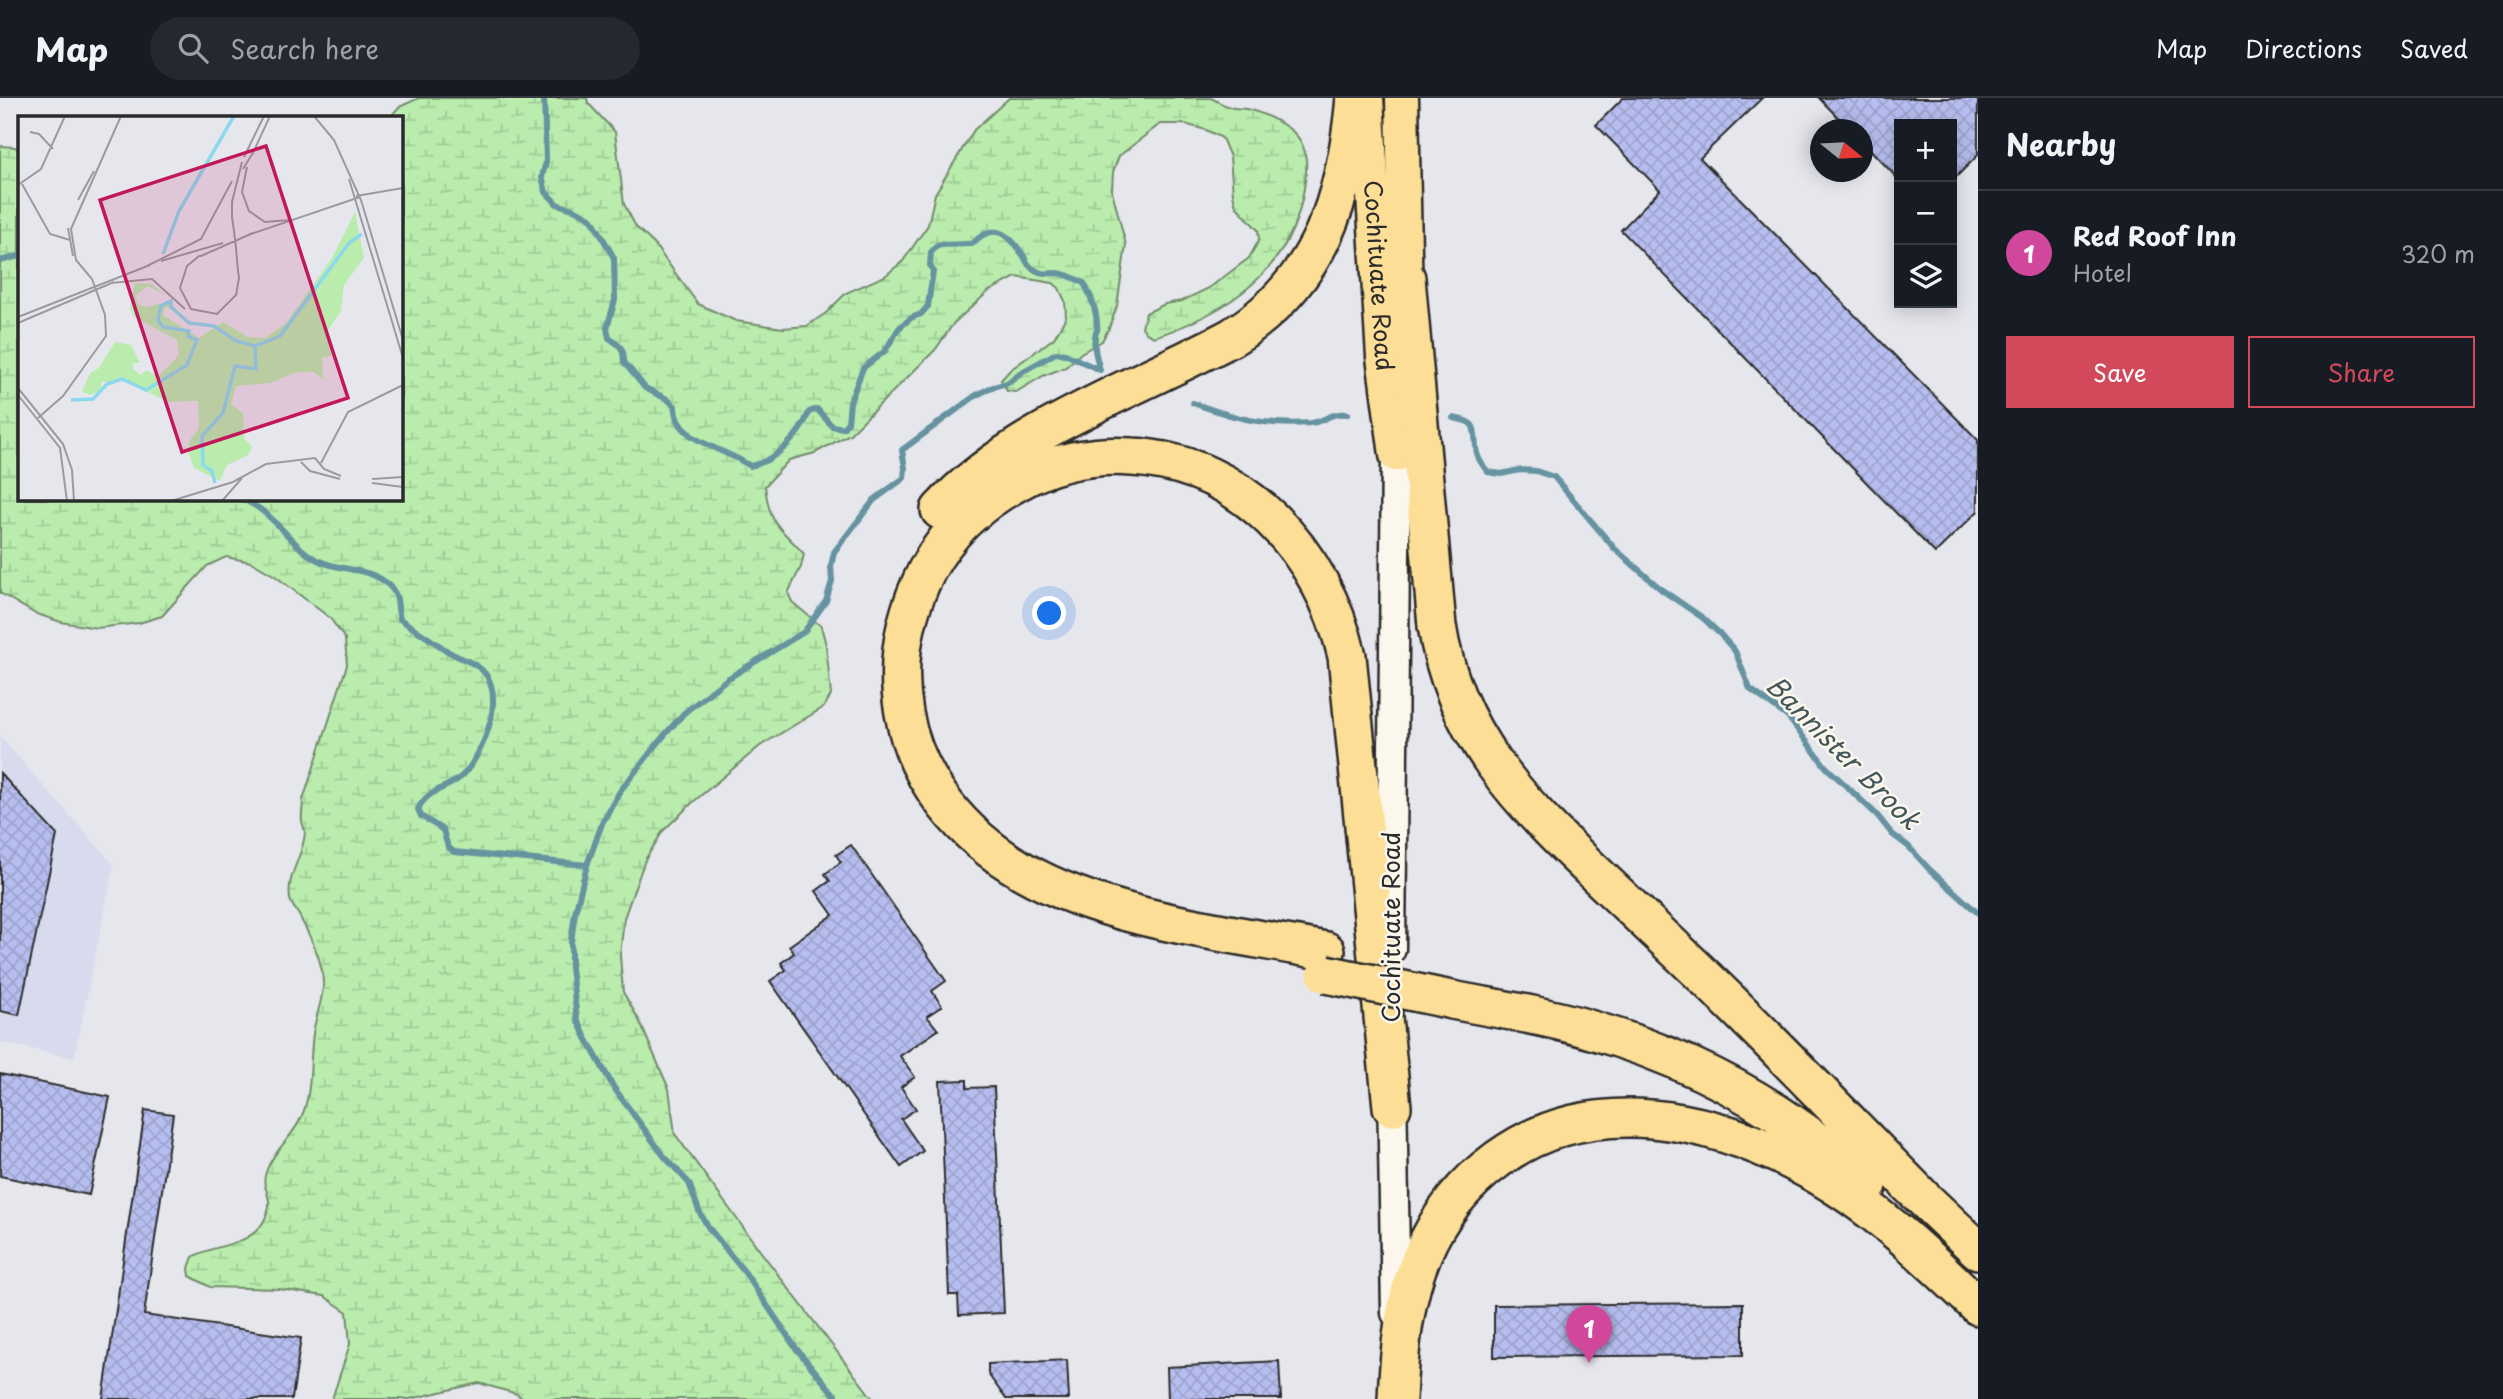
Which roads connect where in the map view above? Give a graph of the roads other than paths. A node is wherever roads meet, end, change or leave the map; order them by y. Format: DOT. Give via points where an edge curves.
graph roads {
  1 [pos="1355,98"];
  2 [pos="1367,98"];
  3 [pos="1402,98"];
  4 [pos="1406,278"];
  5 [pos="1396,455"];
  6 [pos="1326,963"];
  7 [pos="1451,988"];
  8 [pos="1392,1107"];
  9 [pos="1923,1198"];
  10 [pos="1978,1250"];
  11 [pos="1976,1304"];
  12 [pos="1397,1399"];
  1 -- 6 [label="highway" via="1334,212 1296,282 1243,330 1032,439 956,494 925,528 894,581 881,620 876,665 882,728 906,791 936,834 990,880 1038,906 1100,928"];
  2 -- 5 [label="main road, Cochituate Road" via="1383,356"];
  3 -- 4 [label="main road, Cochituate Road"];
  4 -- 5 [label="main road, Cochituate Road"];
  4 -- 9 [label="highway" via="1439,635 1455,695 1477,738 1506,782 1542,822 1724,996"];
  5 -- 8 [label="main road, Cochituate Road"];
  6 -- 7 [label="highway, bridge"];
  6 -- 8 [label="highway" via="1073,895 998,855 945,805 920,764 906,722 900,680 902,645 912,602 930,565 953,533 985,502 1024,478 1066,462 1110,456 1157,459 1238,491 1273,519 1302,553 1334,611 1350,672"];
  7 -- 9 [label="highway" via="1604,1009 1696,1043 1794,1097 1864,1147"];
  7 -- 11 [label="highway" via="1606,1034 1682,1062 1744,1093 1808,1134 1860,1177"];
  8 -- 12 [label="main road, Cochituate Road"];
  9 -- 10 [label="highway"];
  11 -- 12 [label="highway" via="1867,1208 1777,1154 1674,1121 1629,1117 1584,1121 1503,1155 1469,1184 1441,1217 1414,1280 1403,1329"];
}
